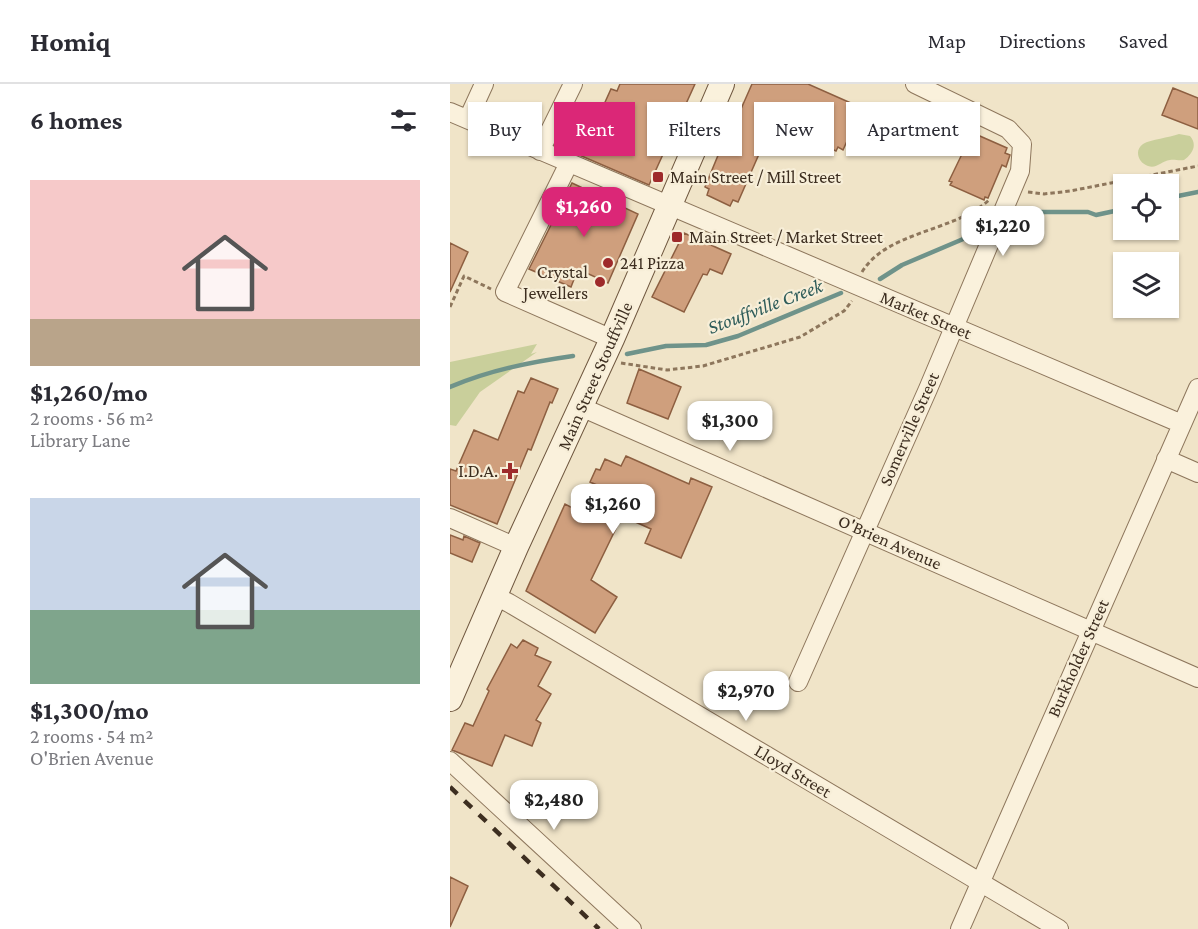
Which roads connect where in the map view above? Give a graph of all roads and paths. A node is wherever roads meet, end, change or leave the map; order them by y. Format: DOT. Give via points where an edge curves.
graph roads {
  1 [pos="484,84"];
  2 [pos="573,84"];
  3 [pos="722,84"];
  4 [pos="915,84"];
  5 [pos="476,102"];
  6 [pos="450,112"];
  7 [pos="468,119"];
  8 [pos="542,147"];
  9 [pos="542,152"];
  10 [pos="569,163"];
  11 [pos="1198,166"];
  12 [pos="1015,181"];
  13 [pos="669,206"];
  14 [pos="859,286"];
  15 [pos="505,292"];
  16 [pos="450,307"];
  17 [pos="953,327"];
  18 [pos="612,339"];
  19 [pos="616,363"];
  20 [pos="1198,388"];
  21 [pos="581,407"];
  22 [pos="1182,424"];
  23 [pos="1166,459"];
  24 [pos="1198,473"];
  25 [pos="450,518"];
  26 [pos="864,530"];
  27 [pos="516,547"];
  28 [pos="495,596"];
  29 [pos="1089,632"];
  30 [pos="1198,678"];
  31 [pos="798,682"];
  32 [pos="450,699"];
  33 [pos="450,761"];
  34 [pos="981,882"];
  35 [pos="632,929"];
  36 [pos="960,929"];
  37 [pos="1059,929"];
  1 -- 5 [label="street"];
  2 -- 8 [label="street"];
  3 -- 13 [label="main road, Main Street Stouffville"];
  4 -- 12 [label="street, Somerville Street" via="1008,129 1022,144"];
  6 -- 7 [label="street, Market Street"];
  9 -- 10 [label="street, Market Street"];
  10 -- 13 [label="street, Market Street"];
  10 -- 15 [label="street"];
  11 -- 12 [label="path" via="1044,194"];
  12 -- 14 [label="path" via="977,211 876,255 862,270"];
  12 -- 17 [label="street, Somerville Street"];
  13 -- 14 [label="street, Market Street"];
  13 -- 18 [label="main road, Main Street Stouffville"];
  14 -- 17 [label="street, Market Street"];
  14 -- 19 [label="path" via="844,312 800,337 703,366 667,370"];
  15 -- 16 [label="path" via="464,276"];
  15 -- 18 [label="street"];
  17 -- 22 [label="street, Market Street"];
  17 -- 26 [label="street, Somerville Street"];
  18 -- 21 [label="main road, Main Street Stouffville"];
  20 -- 22 [label="street, Burkholder Street"];
  21 -- 26 [label="street, O'Brien Avenue"];
  21 -- 27 [label="main road, Main Street Stouffville"];
  22 -- 23 [label="street, Burkholder Street"];
  23 -- 24 [label="street"];
  23 -- 29 [label="street, Burkholder Street"];
  25 -- 27 [label="street"];
  26 -- 29 [label="street, O'Brien Avenue"];
  26 -- 31 [label="street, Somerville Street"];
  27 -- 28 [label="main road, Main Street Stouffville"];
  28 -- 32 [label="main road, Main Street Stouffville"];
  28 -- 34 [label="street, Lloyd Street"];
  29 -- 30 [label="street, O'Brien Avenue"];
  29 -- 34 [label="street, Burkholder Street"];
  33 -- 35 [label="street"];
  34 -- 36 [label="street, Burkholder Street"];
  34 -- 37 [label="street, Lloyd Street"];
}
